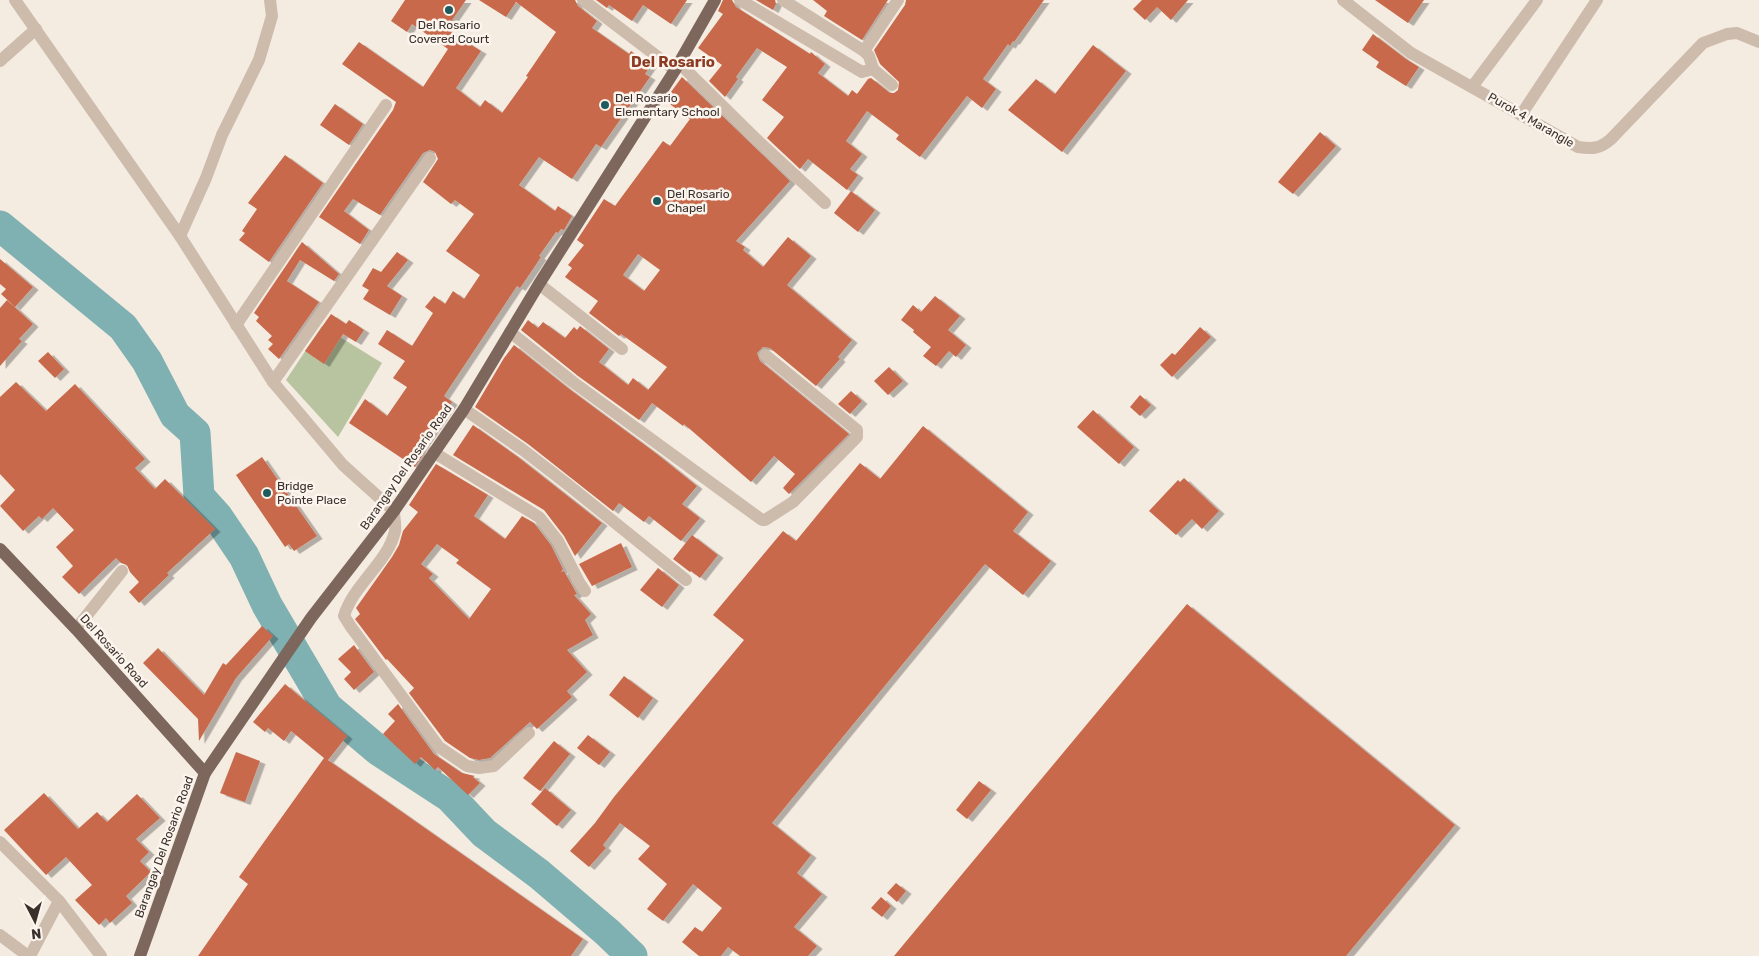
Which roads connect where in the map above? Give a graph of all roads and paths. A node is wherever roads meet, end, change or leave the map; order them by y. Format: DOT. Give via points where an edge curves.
graph roads {
  1 [pos="15,0"];
  2 [pos="270,0"];
  3 [pos="583,0"];
  4 [pos="715,0"];
  5 [pos="740,0"];
  6 [pos="783,0"];
  7 [pos="898,0"];
  8 [pos="1343,0"];
  9 [pos="1537,0"];
  10 [pos="1596,0"];
  11 [pos="36,29"];
  12 [pos="1758,40"];
  13 [pos="864,51"];
  14 [pos="0,61"];
  15 [pos="677,67"];
  16 [pos="873,70"];
  17 [pos="892,85"];
  18 [pos="1472,87"];
  19 [pos="386,105"];
  20 [pos="1521,114"];
  21 [pos="430,158"];
  22 [pos="824,203"];
  23 [pos="180,236"];
  24 [pos="539,284"];
  25 [pos="236,325"];
  26 [pos="510,332"];
  27 [pos="622,349"];
  28 [pos="766,355"];
  29 [pos="273,382"];
  30 [pos="464,409"];
  31 [pos="433,452"];
  32 [pos="394,511"];
  33 [pos="0,549"];
  34 [pos="122,571"];
  35 [pos="686,580"];
  36 [pos="585,591"];
  37 [pos="76,629"];
  38 [pos="529,733"];
  39 [pos="205,773"];
  40 [pos="0,842"];
  41 [pos="59,901"];
  42 [pos="0,935"];
  43 [pos="29,956"];
  44 [pos="100,956"];
  45 [pos="140,956"];
  1 -- 11 [label="street"];
  2 -- 23 [label="street" via="272,16 259,60 222,135"];
  3 -- 15 [label="street"];
  4 -- 15 [label="main road, Barangay Del Rosario Road"];
  5 -- 16 [label="street" via="856,70"];
  6 -- 13 [label="street"];
  7 -- 13 [label="street"];
  8 -- 18 [label="street, Purok 4 Marangle" via="1412,52"];
  9 -- 18 [label="street"];
  10 -- 20 [label="street"];
  11 -- 14 [label="street"];
  11 -- 23 [label="street"];
  12 -- 20 [label="street, Purok 4 Marangle" via="1737,33 1703,42 1604,146 1578,147"];
  13 -- 16 [label="street" via="870,56"];
  15 -- 22 [label="street"];
  15 -- 24 [label="main road, Barangay Del Rosario Road"];
  16 -- 17 [label="street"];
  18 -- 20 [label="street, Purok 4 Marangle"];
  19 -- 25 [label="street"];
  21 -- 29 [label="street"];
  23 -- 25 [label="street"];
  24 -- 26 [label="main road, Barangay Del Rosario Road"];
  24 -- 27 [label="street"];
  25 -- 29 [label="street"];
  26 -- 28 [label="street" via="762,520 793,502 857,438 858,433"];
  26 -- 30 [label="main road, Barangay Del Rosario Road"];
  29 -- 32 [label="street" via="343,465"];
  30 -- 31 [label="main road, Barangay Del Rosario Road"];
  30 -- 35 [label="street" via="523,450"];
  31 -- 32 [label="main road, Barangay Del Rosario Road"];
  31 -- 36 [label="street" via="539,518 558,541"];
  32 -- 38 [label="street" via="395,531 388,549 348,603 344,616 350,627 439,747 467,766 494,766"];
  32 -- 39 [label="main road, Barangay Del Rosario Road" via="311,618"];
  33 -- 37 [label="main road, Del Rosario Road"];
  34 -- 37 [label="street"];
  37 -- 39 [label="main road, Del Rosario Road"];
  39 -- 45 [label="main road, Barangay Del Rosario Road"];
  40 -- 41 [label="street"];
  41 -- 43 [label="street"];
  41 -- 44 [label="street"];
  42 -- 43 [label="street"];
}
